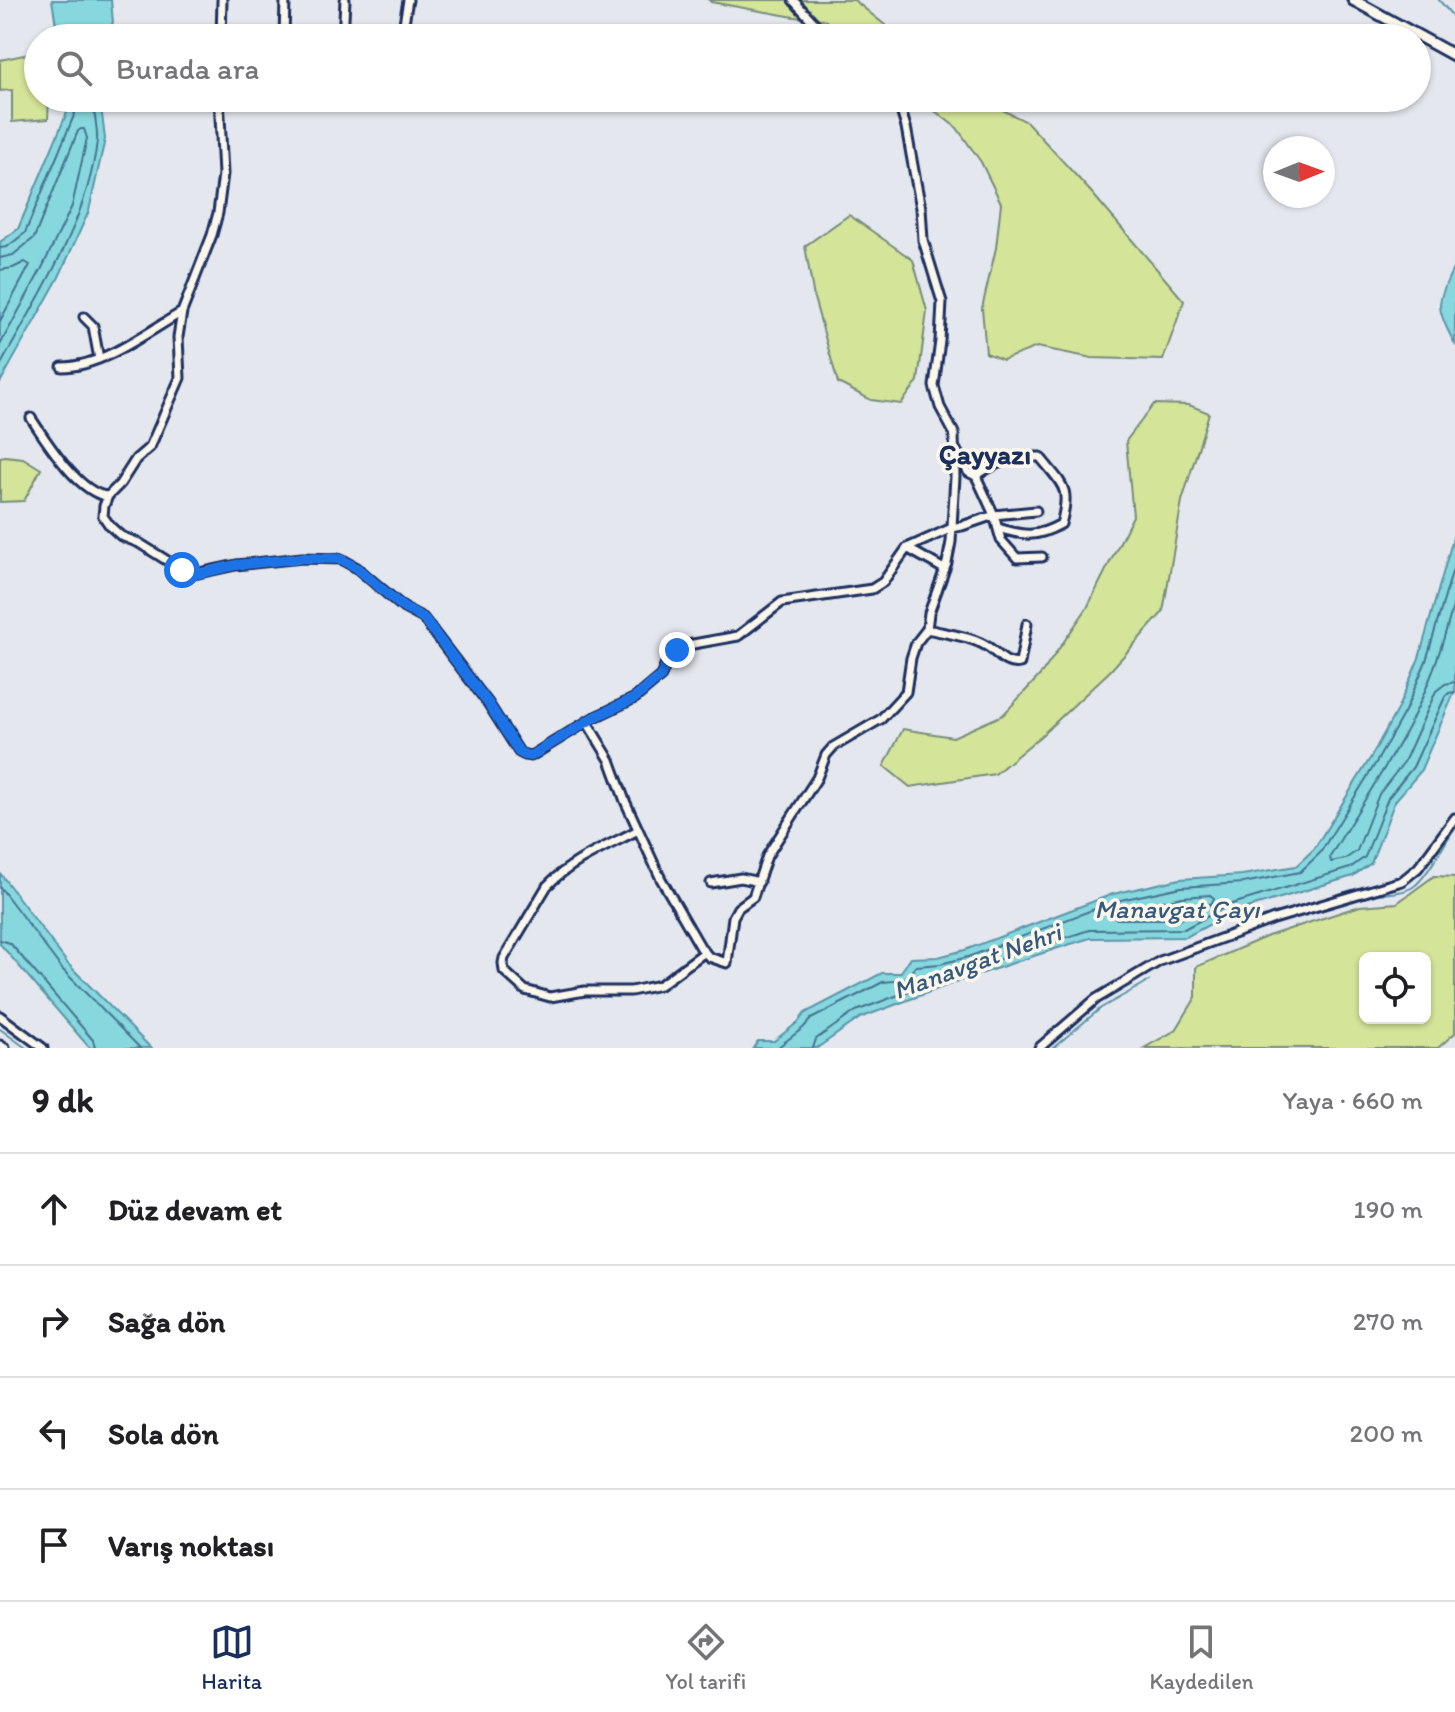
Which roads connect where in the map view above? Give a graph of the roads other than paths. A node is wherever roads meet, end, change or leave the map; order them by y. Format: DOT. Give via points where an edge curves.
graph roads {
  1 [pos="222,0"];
  2 [pos="285,0"];
  3 [pos="345,0"];
  4 [pos="408,0"];
  5 [pos="793,0"];
  6 [pos="1353,0"];
  7 [pos="221,24"];
  8 [pos="284,24"];
  9 [pos="344,24"];
  10 [pos="404,24"];
  11 [pos="815,24"];
  12 [pos="1397,24"];
  13 [pos="1431,43"];
  14 [pos="1455,56"];
  15 [pos="220,112"];
  16 [pos="901,112"];
  17 [pos="182,312"];
  18 [pos="84,317"];
  19 [pos="99,359"];
  20 [pos="62,367"];
  21 [pos="31,418"];
  22 [pos="954,446"];
  23 [pos="976,476"];
  24 [pos="108,496"];
  25 [pos="1036,511"];
  26 [pos="994,515"];
  27 [pos="952,528"];
  28 [pos="998,528"];
  29 [pos="907,548"];
  30 [pos="1042,557"];
  31 [pos="944,569"];
  32 [pos="1027,624"];
  33 [pos="927,629"];
  34 [pos="587,722"];
  35 [pos="1455,818"];
  36 [pos="638,830"];
  37 [pos="759,882"];
  38 [pos="711,883"];
  39 [pos="705,952"];
  40 [pos="0,1016"];
  41 [pos="43,1048"];
  42 [pos="1039,1048"];
  1 -- 7 [label="street"];
  2 -- 8 [label="street"];
  3 -- 9 [label="street"];
  4 -- 10 [label="street"];
  5 -- 11 [label="street"];
  6 -- 12 [label="street"];
  13 -- 14 [label="street"];
  15 -- 17 [label="street" via="223,174 218,213"];
  16 -- 22 [label="street" via="923,240 942,302 934,386 954,433"];
  17 -- 19 [label="street"];
  17 -- 24 [label="street" via="180,378 150,447"];
  18 -- 19 [label="street" via="93,326"];
  19 -- 20 [label="street"];
  21 -- 24 [label="street" via="81,483 98,496"];
  22 -- 23 [label="street" via="968,472"];
  22 -- 27 [label="street"];
  23 -- 26 [label="street"];
  23 -- 28 [label="street" via="1009,458 1040,457 1066,492 1061,524 1051,530 1034,535"];
  24 -- 34 [label="street" via="103,516 121,536 194,574 302,558 341,559 357,568 423,618 525,755"];
  25 -- 26 [label="street"];
  26 -- 27 [label="street"];
  26 -- 28 [label="street"];
  27 -- 29 [label="street"];
  27 -- 31 [label="street"];
  28 -- 30 [label="street" via="1017,558"];
  29 -- 31 [label="street"];
  29 -- 34 [label="street" via="872,589 782,602 738,636 682,646 669,657 661,676 635,698"];
  31 -- 33 [label="street"];
  32 -- 33 [label="street" via="1017,665 987,646"];
  33 -- 37 [label="street" via="916,643 906,692 881,719 826,755 767,856"];
  34 -- 36 [label="street" via="610,760"];
  35 -- 42 [label="street" via="1402,881 1274,919 1160,961 1096,999"];
  36 -- 39 [label="street"];
  36 -- 39 [label="street" via="547,886 504,958 504,971 525,990 550,997 631,991 660,985"];
  37 -- 38 [label="street" via="741,878"];
  37 -- 39 [label="street" via="753,897 733,917 727,963"];
  40 -- 41 [label="street"];
}
